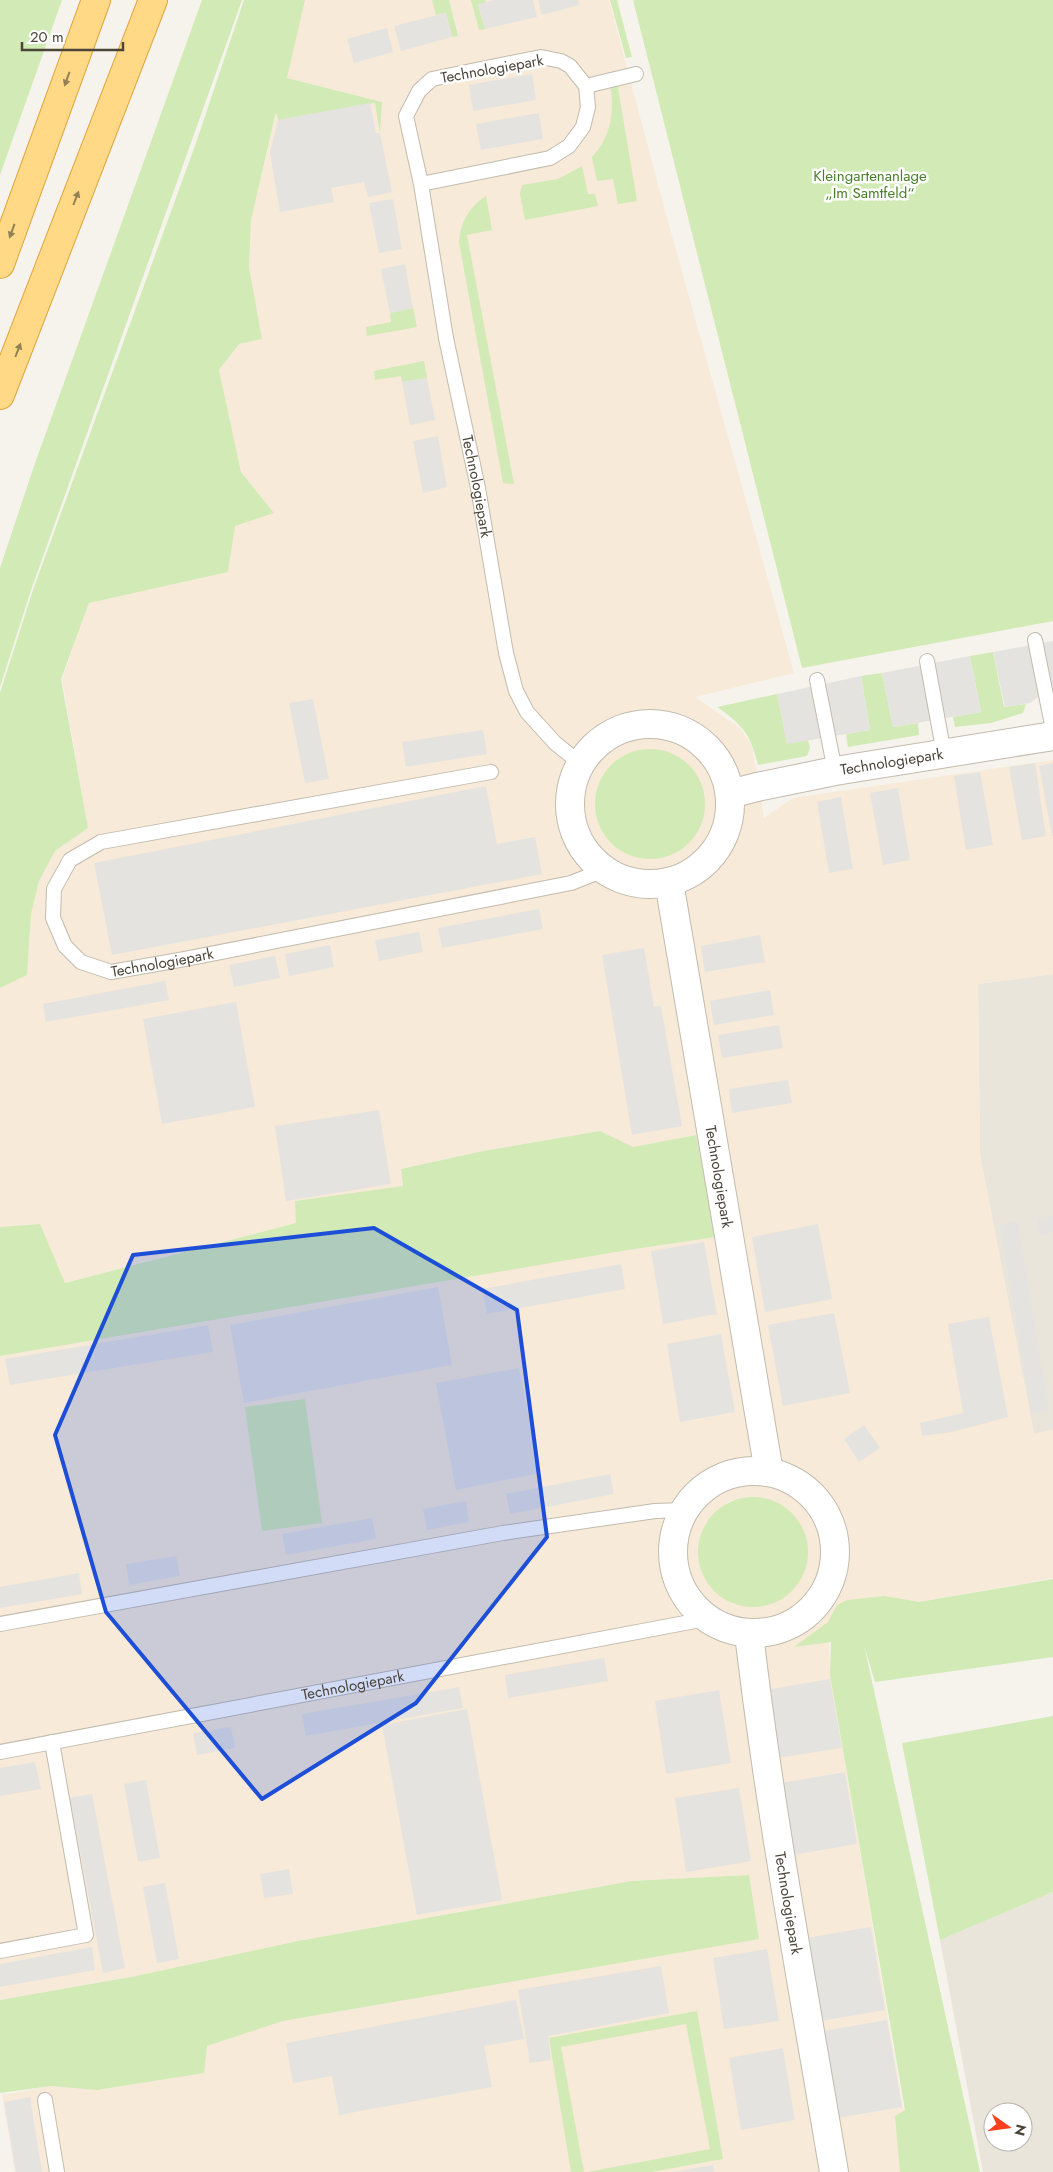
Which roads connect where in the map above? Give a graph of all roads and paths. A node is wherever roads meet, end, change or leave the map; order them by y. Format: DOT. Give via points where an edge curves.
graph roads {
  1 [pos="96,0"];
  2 [pos="153,0"];
  3 [pos="636,74"];
  4 [pos="586,86"];
  5 [pos="421,184"];
  6 [pos="0,264"];
  7 [pos="0,396"];
  8 [pos="1035,640"];
  9 [pos="927,661"];
  10 [pos="817,680"];
  11 [pos="1053,730"];
  12 [pos="1053,736"];
  13 [pos="944,754"];
  14 [pos="582,764"];
  15 [pos="836,771"];
  16 [pos="491,772"];
  17 [pos="730,794"];
  18 [pos="604,870"];
  19 [pos="669,882"];
  20 [pos="769,1472"];
  21 [pos="684,1510"];
  22 [pos="706,1619"];
  23 [pos="0,1624"];
  24 [pos="748,1634"];
  25 [pos="52,1742"];
  26 [pos="0,1752"];
  27 [pos="0,1951"];
  28 [pos="45,2100"];
  29 [pos="57,2172"];
  30 [pos="834,2172"];
  1 -- 6 [label="highway, one-way"];
  7 -- 2 [label="highway, one-way"];
  3 -- 4 [label="lane"];
  4 -- 5 [label="lane" via="588,107 583,127 569,146 550,158"];
  4 -- 5 [label="lane, Technologiepark" via="570,66 540,57 432,79 419,91 406,116"];
  5 -- 14 [label="lane, Technologiepark" via="446,338 516,691 527,712 550,738"];
  8 -- 11 [label="lane"];
  9 -- 13 [label="lane"];
  10 -- 15 [label="lane"];
  12 -- 13 [label="street, Technologiepark"];
  13 -- 15 [label="street, Technologiepark"];
  14 -- 17 [label="street" via="600,742 618,730 638,724 660,724 680,729 699,740 714,755 725,773"];
  14 -- 18 [label="street" via="575,775 570,796 571,817 577,837 588,855"];
  15 -- 17 [label="street, Technologiepark"];
  16 -- 18 [label="lane, Technologiepark" via="101,842 70,860 54,889 53,918 65,946 81,962 112,972 571,883"];
  17 -- 19 [label="street" via="725,835 715,852 700,867"];
  18 -- 19 [label="street" via="622,880 642,884"];
  19 -- 20 [label="street, Technologiepark"];
  20 -- 21 [label="street" via="741,1472 708,1484"];
  20 -- 24 [label="street" via="800,1485 823,1510 835,1547 834,1563 826,1590 795,1623 780,1630"];
  21 -- 22 [label="street" via="674,1537 672,1558 676,1578"];
  21 -- 23 [label="lane" via="655,1511 504,1533"];
  22 -- 24 [label="street" via="731,1631"];
  22 -- 25 [label="lane, Technologiepark"];
  24 -- 30 [label="street, Technologiepark" via="772,1802"];
  25 -- 26 [label="lane, Technologiepark"];
  25 -- 27 [label="lane" via="86,1936"];
  28 -- 29 [label="lane"];
}
